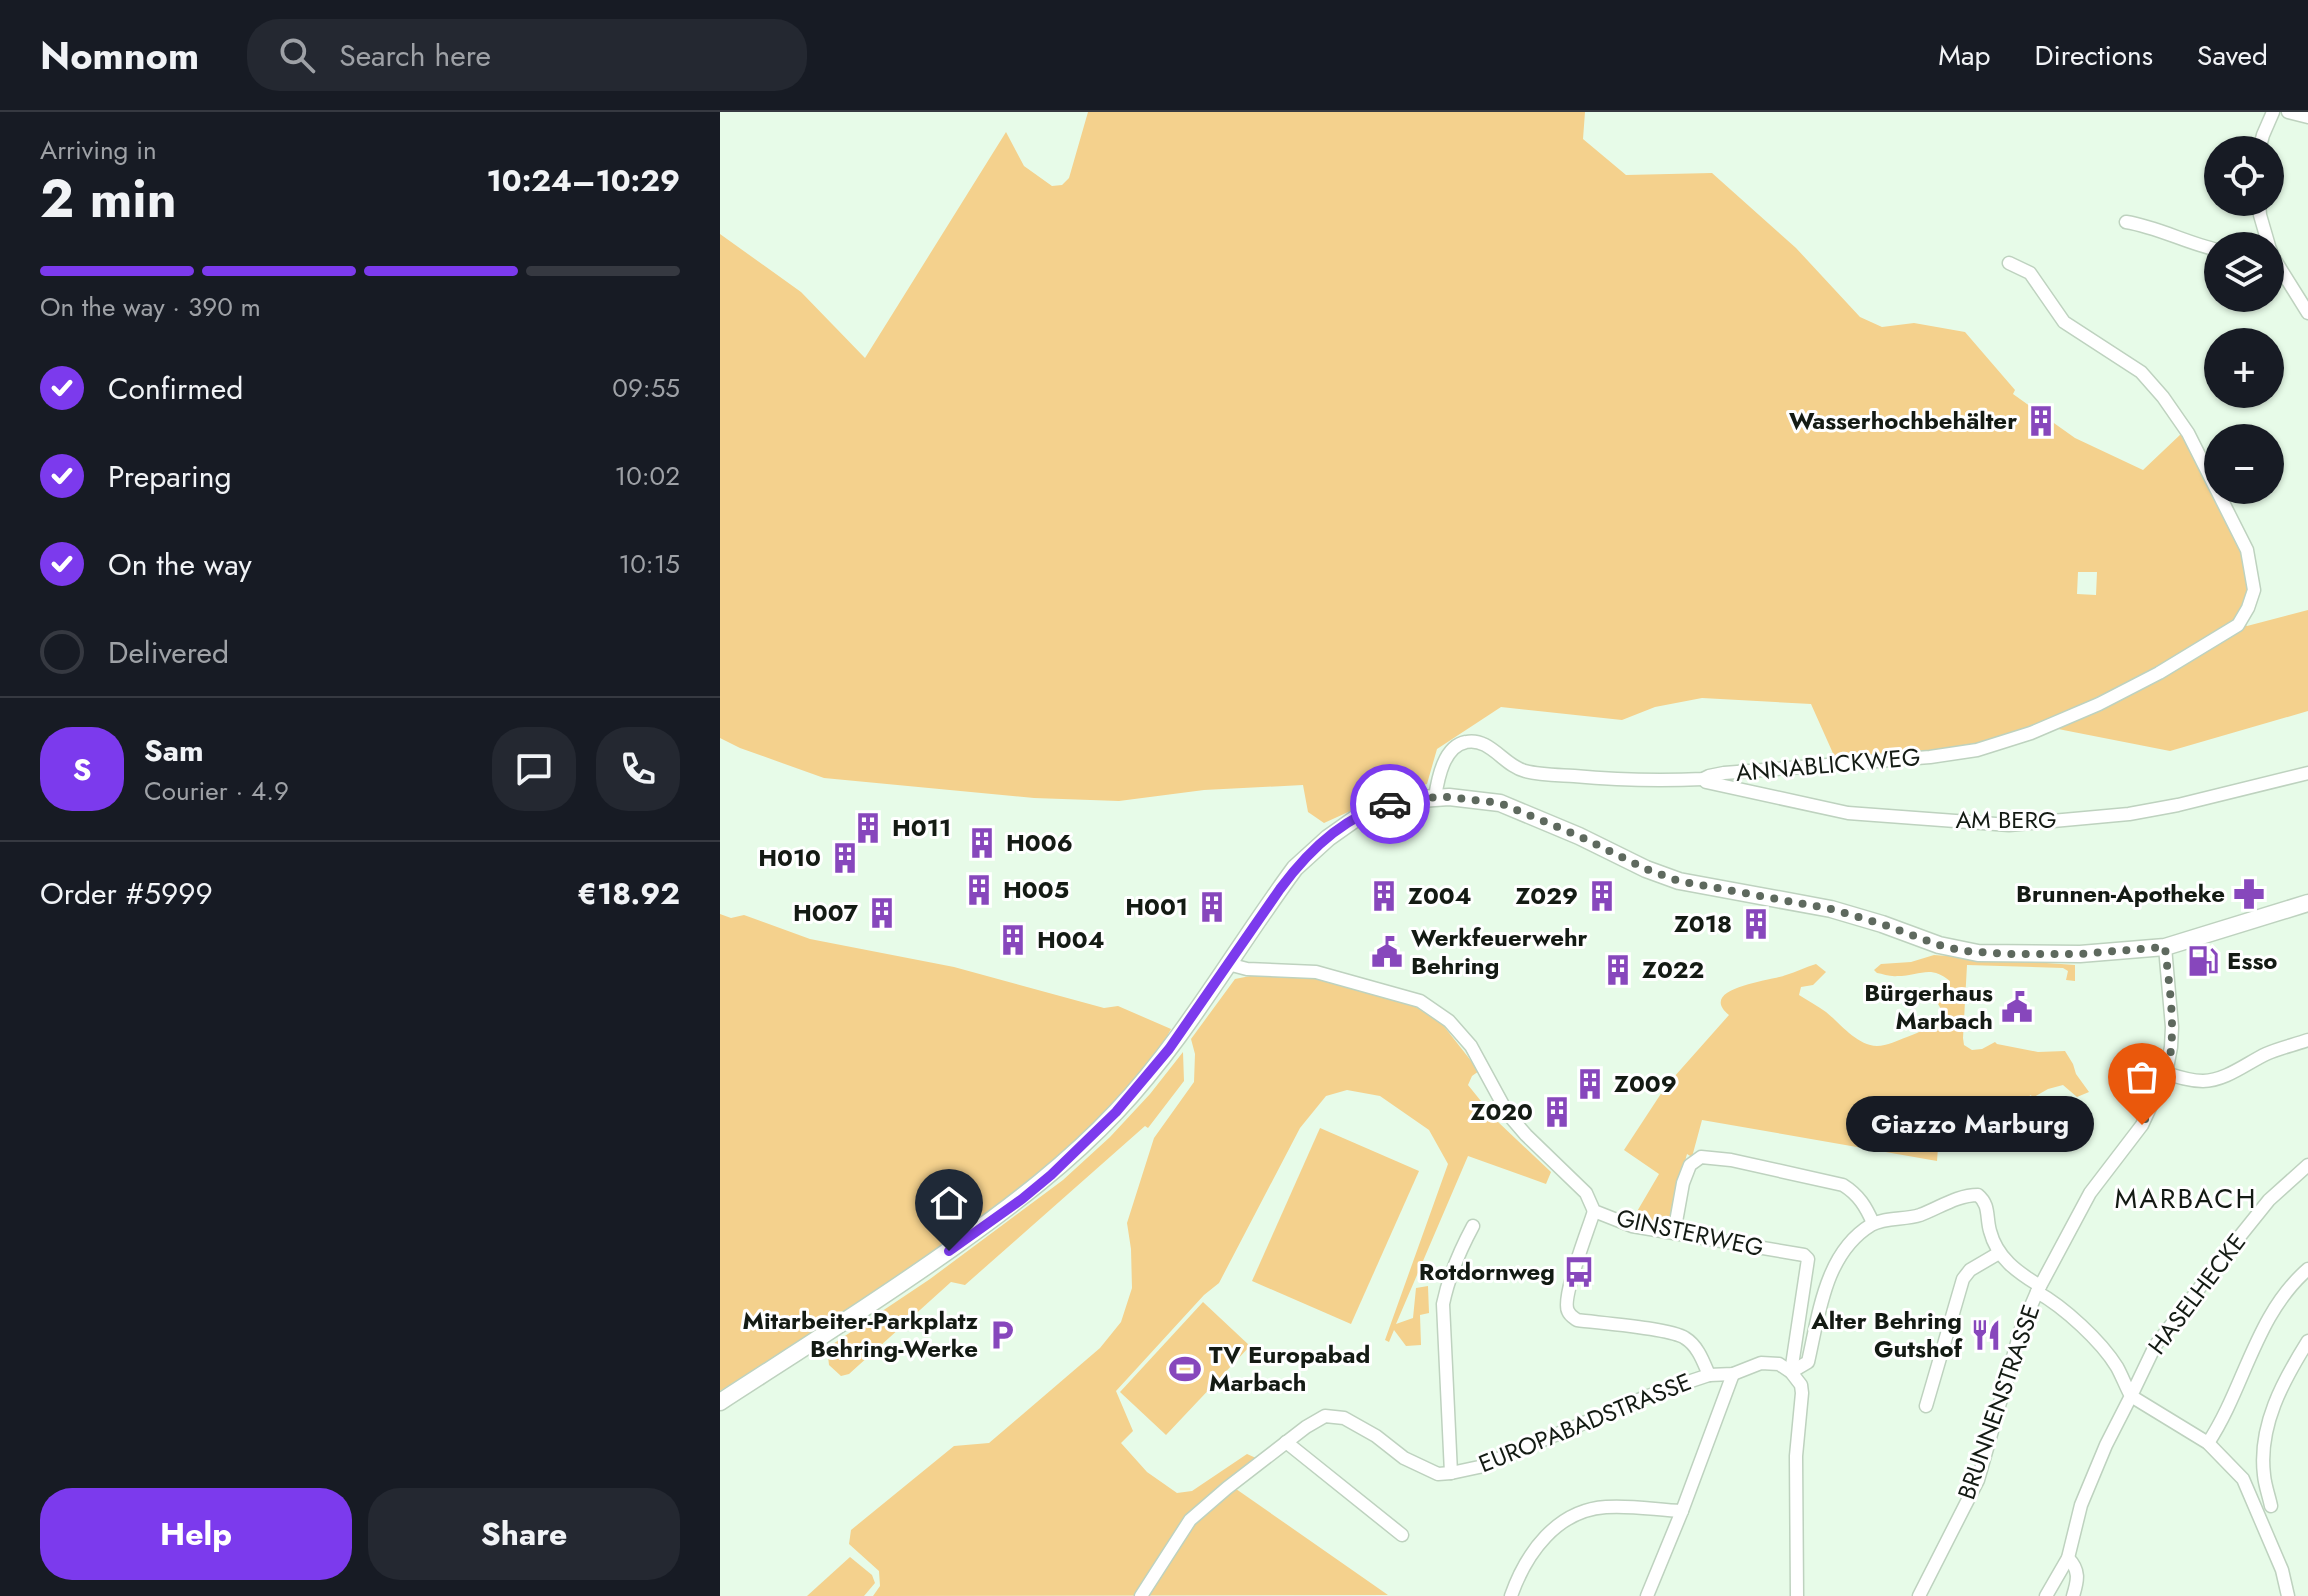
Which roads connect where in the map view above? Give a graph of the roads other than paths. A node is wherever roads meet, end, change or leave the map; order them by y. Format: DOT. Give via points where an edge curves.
graph roads {
  1 [pos="2273,112"];
  2 [pos="2288,112"];
  3 [pos="2308,117"];
  4 [pos="2263,136"];
  5 [pos="2126,222"];
  6 [pos="2204,246"];
  7 [pos="2009,263"];
  8 [pos="2284,274"];
  9 [pos="2308,313"];
  10 [pos="2308,773"];
  11 [pos="1703,779"];
  12 [pos="1435,797"];
  13 [pos="2308,903"];
  14 [pos="2165,947"];
  15 [pos="1228,964"];
  16 [pos="2308,1040"];
  17 [pos="2166,1073"];
  18 [pos="2308,1165"];
  19 [pos="1594,1211"];
  20 [pos="1873,1223"];
  21 [pos="1473,1226"];
  22 [pos="1674,1233"];
  23 [pos="1999,1253"];
  24 [pos="2308,1269"];
  25 [pos="2038,1289"];
  26 [pos="2308,1341"];
  27 [pos="1791,1372"];
  28 [pos="1733,1374"];
  29 [pos="1709,1375"];
  30 [pos="2131,1396"];
  31 [pos="720,1402"];
  32 [pos="1926,1406"];
  33 [pos="1286,1442"];
  34 [pos="2208,1443"];
  35 [pos="1451,1473"];
  36 [pos="2271,1506"];
  37 [pos="1682,1511"];
  38 [pos="1402,1535"];
  39 [pos="2068,1558"];
  40 [pos="1141,1596"];
  41 [pos="1511,1596"];
  42 [pos="1647,1596"];
  43 [pos="1797,1596"];
  44 [pos="1919,1596"];
  45 [pos="2046,1596"];
  46 [pos="2073,1596"];
  47 [pos="2288,1596"];
  1 -- 4 [label="street"];
  2 -- 3 [label="street"];
  5 -- 6 [label="street"];
  7 -- 11 [label="street, ANNABLICKWEG" via="2030,273 2064,322 2141,372 2188,433 2247,550 2254,590 2238,625 2099,704 1977,750"];
  8 -- 9 [label="street"];
  10 -- 11 [label="street, AM BERG" via="2129,814 2009,825 1848,813"];
  11 -- 12 [label="street, ANNABLICKWEG" via="1627,781 1525,772 1483,744 1467,741 1448,755"];
  12 -- 14 [label="main road" via="1500,803 1679,881 1831,909 1963,951 2080,954"];
  12 -- 15 [label="main road" via="1376,808 1345,824 1295,868"];
  13 -- 14 [label="main road"];
  14 -- 17 [label="street, BRUNNENSTRASSE" via="2172,1027"];
  15 -- 19 [label="street, GINSTERWEG" via="1316,972 1420,1001 1449,1021 1471,1046 1508,1114 1586,1193"];
  15 -- 31 [label="main road" via="1159,1062 1051,1175 925,1268"];
  16 -- 17 [label="street" via="2212,1080"];
  17 -- 25 [label="street, BRUNNENSTRASSE" via="2142,1125 2090,1193"];
  18 -- 30 [label="street, HASELHECKE" via="2269,1200 2155,1346"];
  19 -- 22 [label="street, GINSTERWEG" via="1632,1226"];
  19 -- 29 [label="street" via="1569,1290 1568,1312 1577,1320 1684,1337 1699,1351"];
  20 -- 22 [label="street" via="1866,1206 1843,1185 1701,1157 1690,1165 1683,1183"];
  20 -- 23 [label="street" via="1918,1216 1963,1196 1978,1195 1986,1203"];
  20 -- 27 [label="street" via="1839,1257 1808,1362"];
  21 -- 35 [label="street" via="1458,1252 1443,1304"];
  22 -- 27 [label="street, GINSTERWEG" via="1808,1259"];
  23 -- 25 [label="street"];
  23 -- 32 [label="street" via="1963,1279"];
  24 -- 34 [label="street" via="2274,1306"];
  25 -- 30 [label="street" via="2090,1335 2116,1365"];
  25 -- 44 [label="street, BRUNNENSTRASSE" via="2021,1329 1978,1480"];
  26 -- 36 [label="street" via="2270,1416 2263,1448"];
  27 -- 28 [label="street, EUROPABADSTRASSE" via="1779,1364 1761,1363"];
  27 -- 43 [label="street" via="1802,1393 1796,1456"];
  28 -- 29 [label="street, EUROPABADSTRASSE"];
  28 -- 37 [label="street"];
  29 -- 35 [label="street, EUROPABADSTRASSE" via="1479,1467"];
  30 -- 34 [label="street"];
  30 -- 39 [label="street, HASELHECKE" via="2081,1505"];
  33 -- 35 [label="street, EUROPABADSTRASSE" via="1325,1416 1344,1418 1404,1458 1438,1474"];
  33 -- 38 [label="street"];
  33 -- 40 [label="street, EUROPABADSTRASSE" via="1190,1520"];
  34 -- 47 [label="street" via="2243,1479"];
  37 -- 41 [label="street" via="1608,1506 1575,1514 1537,1545"];
  37 -- 42 [label="street"];
  39 -- 45 [label="street"];
  39 -- 46 [label="street" via="2078,1575"];
}
